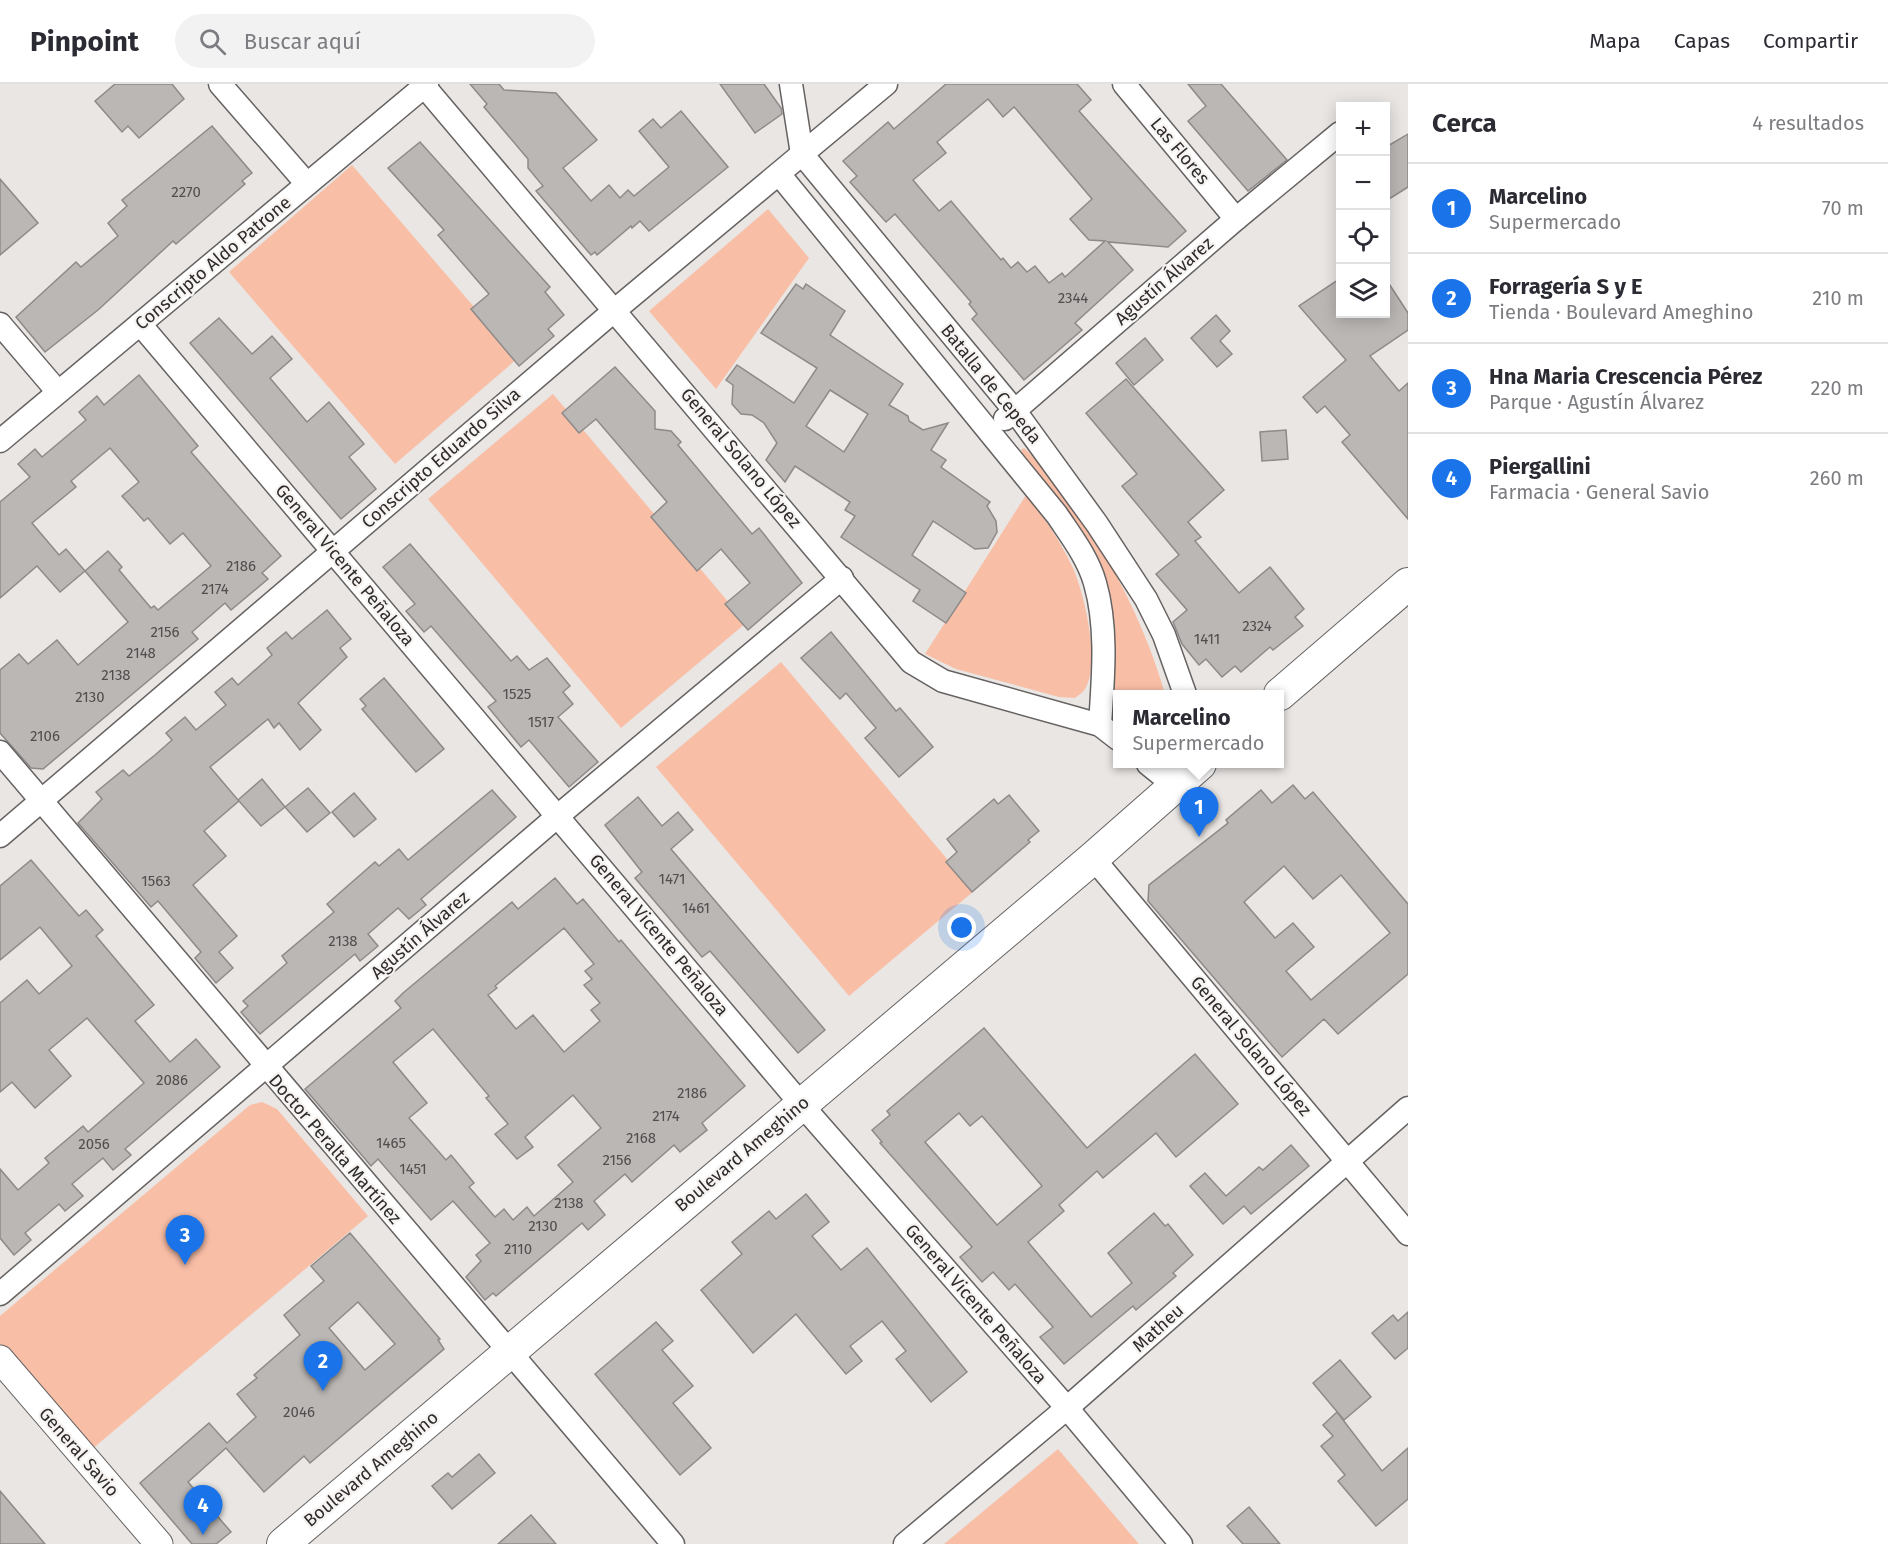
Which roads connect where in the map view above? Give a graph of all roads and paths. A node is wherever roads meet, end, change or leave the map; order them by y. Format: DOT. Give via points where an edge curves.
graph roads {
  1 [pos="220,84"];
  2 [pos="790,84"];
  3 [pos="886,84"];
  4 [pos="1124,84"];
  5 [pos="425,85"];
  6 [pos="1336,137"];
  7 [pos="802,154"];
  8 [pos="779,174"];
  9 [pos="307,184"];
  10 [pos="1236,219"];
  11 [pos="615,310"];
  12 [pos="0,324"];
  13 [pos="140,324"];
  14 [pos="58,392"];
  15 [pos="1015,411"];
  16 [pos="990,431"];
  17 [pos="0,441"];
  18 [pos="333,551"];
  19 [pos="842,578"];
  20 [pos="1408,584"];
  21 [pos="1184,690"];
  22 [pos="1284,691"];
  23 [pos="1100,725"];
  24 [pos="1113,735"];
  25 [pos="0,752"];
  26 [pos="1160,768"];
  27 [pos="1191,768"];
  28 [pos="1177,774"];
  29 [pos="42,801"];
  30 [pos="559,815"];
  31 [pos="0,836"];
  32 [pos="1093,858"];
  33 [pos="266,1068"];
  34 [pos="801,1104"];
  35 [pos="1408,1108"];
  36 [pos="1347,1160"];
  37 [pos="1408,1234"];
  38 [pos="0,1294"];
  39 [pos="508,1352"];
  40 [pos="0,1359"];
  41 [pos="1067,1408"];
  42 [pos="159,1544"];
  43 [pos="283,1544"];
  44 [pos="673,1544"];
  45 [pos="905,1544"];
  46 [pos="1181,1544"];
  1 -- 9 [label="street"];
  2 -- 7 [label="street, Batalla de Cepeda"];
  3 -- 7 [label="street, Conscripto Eduardo Silva"];
  4 -- 10 [label="street, Las Flores"];
  5 -- 9 [label="street, Conscripto Aldo Patrone"];
  5 -- 11 [label="street, General Solano López"];
  6 -- 10 [label="street, Agustín Álvarez"];
  7 -- 8 [label="street, Conscripto Eduardo Silva"];
  7 -- 15 [label="street, Batalla de Cepeda"];
  8 -- 11 [label="street, Conscripto Eduardo Silva"];
  8 -- 16 [label="street, Batalla de Cepeda"];
  9 -- 13 [label="street, Conscripto Aldo Patrone"];
  10 -- 15 [label="street, Agustín Álvarez"];
  11 -- 18 [label="street, Conscripto Eduardo Silva"];
  11 -- 19 [label="street, General Solano López"];
  12 -- 14 [label="street"];
  13 -- 14 [label="street, Conscripto Aldo Patrone"];
  13 -- 18 [label="street, General Vicente Peñaloza"];
  14 -- 17 [label="street, Conscripto Aldo Patrone"];
  15 -- 16 [label="street, Agustín Álvarez"];
  15 -- 21 [label="street, Batalla de Cepeda" via="1146,598"];
  16 -- 23 [label="street, Batalla de Cepeda" via="1057,514 1085,558 1095,583 1104,661"];
  18 -- 29 [label="street, Conscripto Eduardo Silva"];
  18 -- 30 [label="street, General Vicente Peñaloza"];
  19 -- 23 [label="street, General Solano López" via="911,662 943,681"];
  19 -- 30 [label="street, Agustín Álvarez"];
  20 -- 22 [label="main road"];
  23 -- 24 [label="street, General Solano López"];
  25 -- 29 [label="street, Doctor Peralta Martínez"];
  26 -- 28 [label="street"];
  27 -- 28 [label="main road, Boulevard Ameghino"];
  28 -- 32 [label="main road, Boulevard Ameghino"];
  29 -- 31 [label="street, Conscripto Eduardo Silva"];
  29 -- 33 [label="street, Doctor Peralta Martínez"];
  30 -- 33 [label="street, Agustín Álvarez"];
  30 -- 34 [label="street, General Vicente Peñaloza"];
  32 -- 34 [label="main road, Boulevard Ameghino"];
  32 -- 36 [label="street, General Solano López"];
  33 -- 38 [label="street, Agustín Álvarez"];
  33 -- 39 [label="street, Doctor Peralta Martínez"];
  34 -- 39 [label="main road, Boulevard Ameghino"];
  34 -- 41 [label="street, General Vicente Peñaloza"];
  35 -- 36 [label="street, Matheu"];
  36 -- 37 [label="street, General Solano López"];
  36 -- 41 [label="street, Matheu"];
  39 -- 43 [label="main road, Boulevard Ameghino"];
  39 -- 44 [label="street, Doctor Peralta Martínez"];
  40 -- 42 [label="street, General Savio"];
  41 -- 45 [label="street, Matheu"];
  41 -- 46 [label="street, General Vicente Peñaloza"];
}
